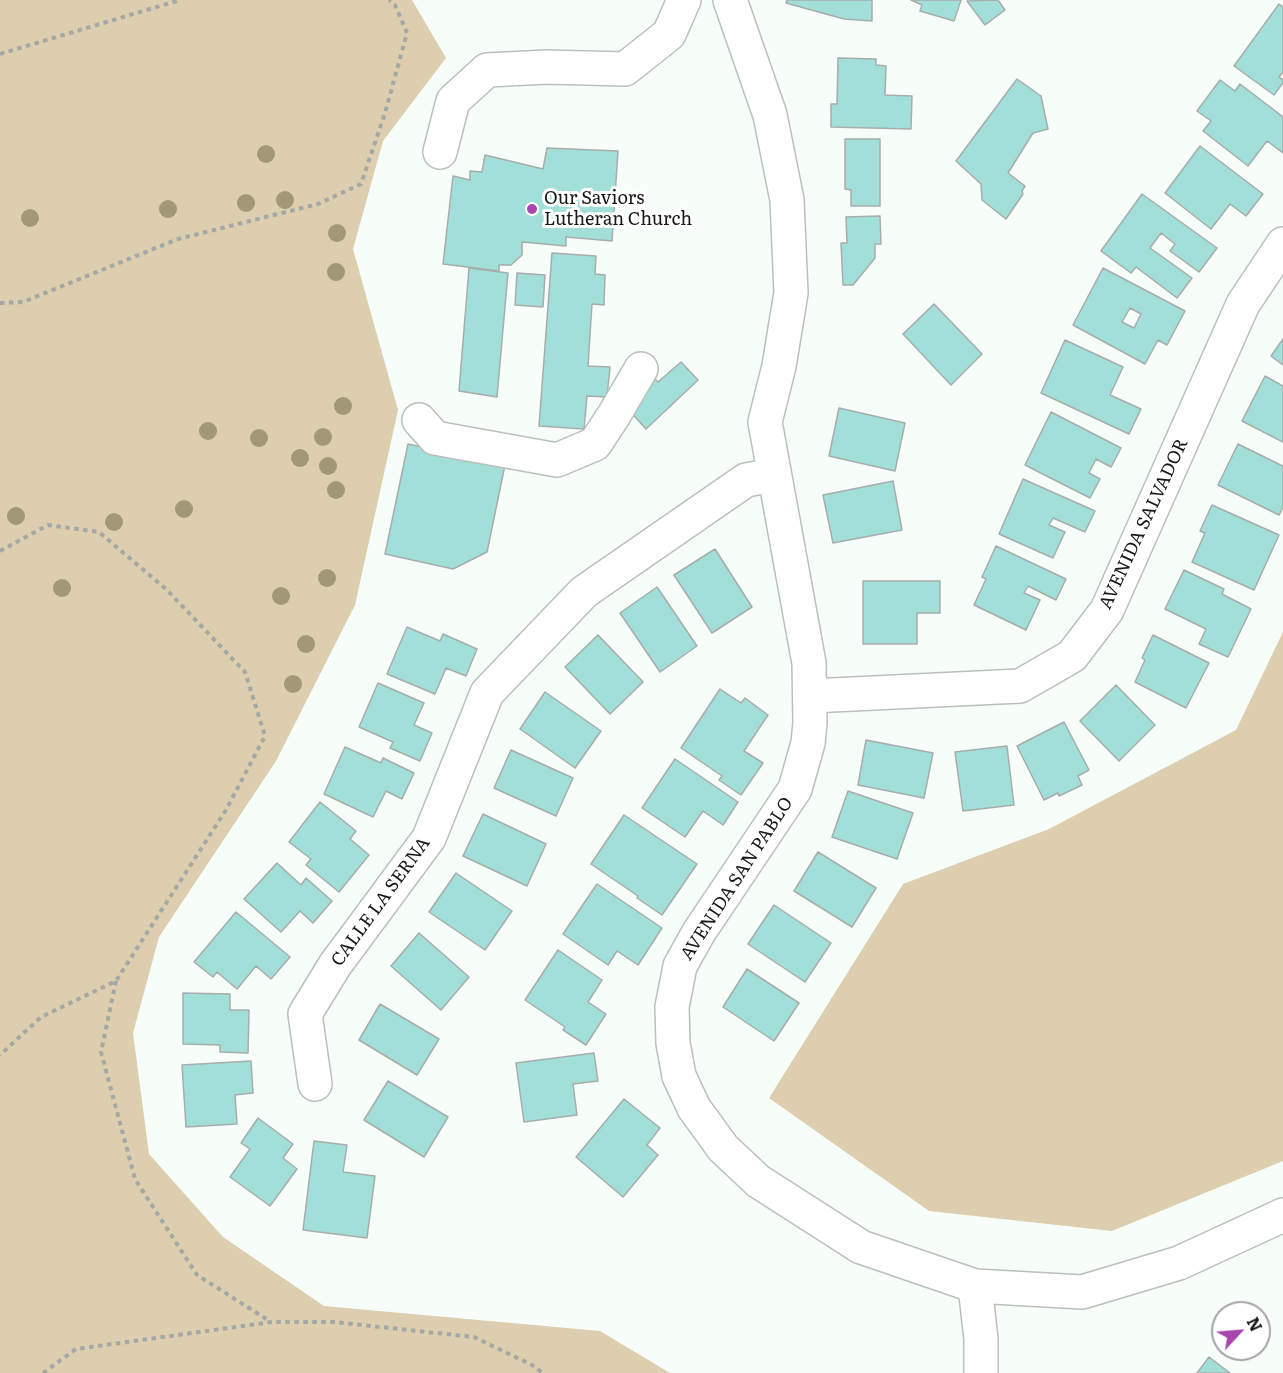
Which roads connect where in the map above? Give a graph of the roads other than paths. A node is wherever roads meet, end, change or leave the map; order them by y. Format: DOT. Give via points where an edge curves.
graph roads {
  1 [pos="684,0"];
  2 [pos="730,0"];
  3 [pos="440,152"];
  4 [pos="1283,244"];
  5 [pos="641,369"];
  6 [pos="419,420"];
  7 [pos="774,475"];
  8 [pos="811,696"];
  9 [pos="315,1084"];
  10 [pos="1283,1215"];
  11 [pos="975,1286"];
  12 [pos="981,1373"];
  1 -- 3 [label="street" via="669,34 625,69 487,70 453,101"];
  2 -- 7 [label="street, AVENIDA SAN PABLO" via="770,115 787,200 790,293 779,366 765,422"];
  4 -- 8 [label="street, AVENIDA SALVADOR" via="1243,304 1107,610 1072,656 1020,686"];
  5 -- 6 [label="street" via="595,444 557,460 435,438"];
  7 -- 8 [label="street, AVENIDA SAN PABLO" via="809,663"];
  7 -- 9 [label="street, CALLE LA SERNA" via="746,480 584,592 487,693 429,838 335,965 305,1014"];
  8 -- 11 [label="street, AVENIDA SAN PABLO" via="808,743 795,789 680,966 672,1007 679,1076 694,1108 723,1148 759,1180 861,1247"];
  10 -- 11 [label="street, AVENIDA SAN PABLO" via="1179,1263 1082,1292"];
  11 -- 12 [label="street"];
}
